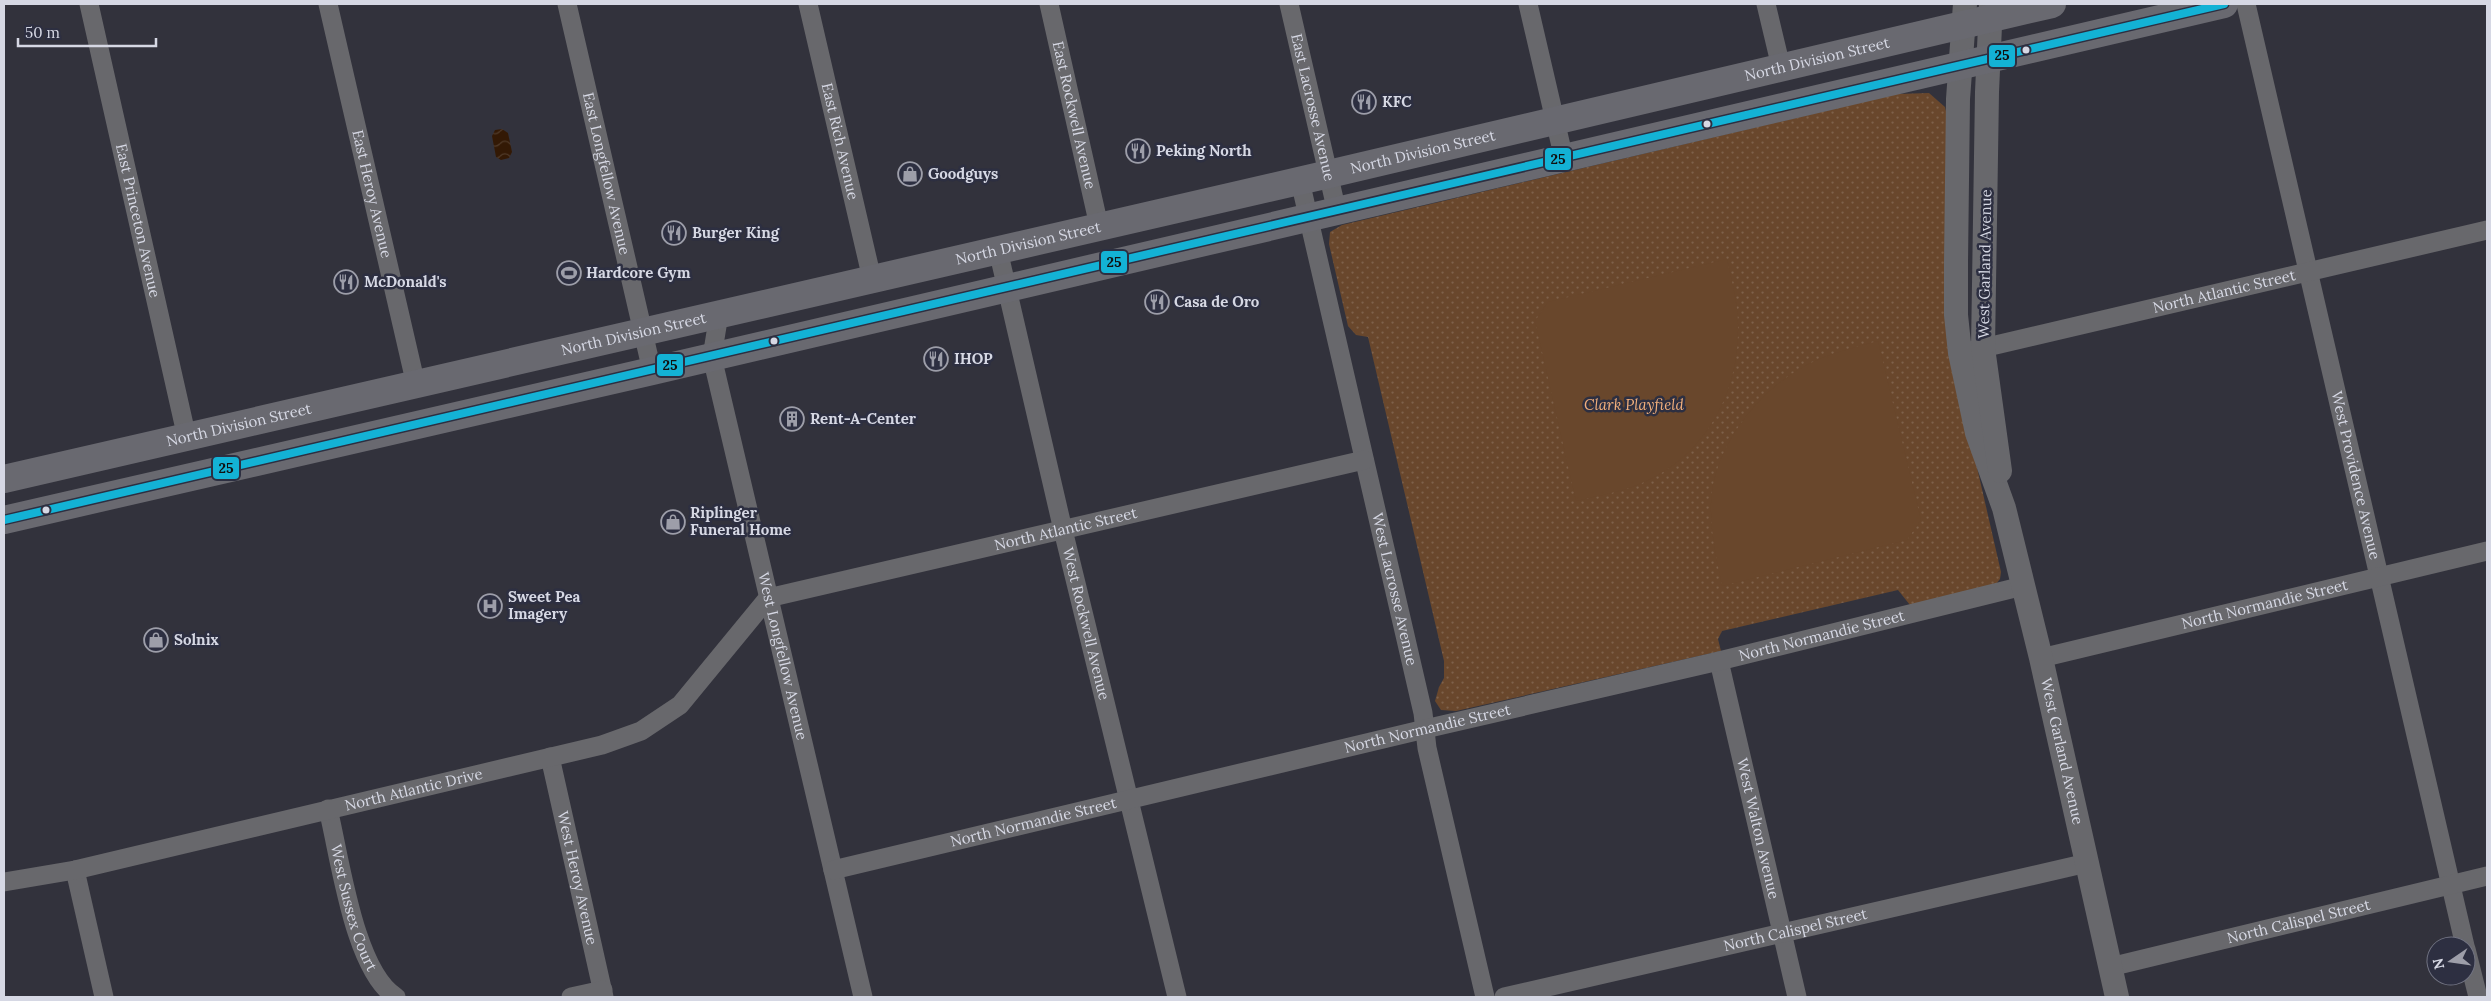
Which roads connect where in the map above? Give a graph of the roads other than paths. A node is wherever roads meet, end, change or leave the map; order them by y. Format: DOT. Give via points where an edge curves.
graph roads {
  1 [pos="88,4"];
  2 [pos="328,4"];
  3 [pos="567,4"];
  4 [pos="808,4"];
  5 [pos="1049,4"];
  6 [pos="1289,4"];
  7 [pos="1528,4"];
  8 [pos="1766,4"];
  9 [pos="2052,4"];
  10 [pos="2224,4"];
  11 [pos="2246,4"];
  12 [pos="1991,11"];
  13 [pos="1964,14"];
  14 [pos="1990,58"];
  15 [pos="1961,65"];
  16 [pos="1781,67"];
  17 [pos="1555,121"];
  18 [pos="1564,159"];
  19 [pos="1329,174"];
  20 [pos="1300,181"];
  21 [pos="1337,212"];
  22 [pos="1309,218"];
  23 [pos="1099,226"];
  24 [pos="2487,230"];
  25 [pos="998,250"];
  26 [pos="2309,272"];
  27 [pos="872,279"];
  28 [pos="1006,289"];
  29 [pos="719,314"];
  30 [pos="644,332"];
  31 [pos="1983,348"];
  32 [pos="1960,353"];
  33 [pos="532,358"];
  34 [pos="712,358"];
  35 [pos="652,371"];
  36 [pos="416,385"];
  37 [pos="427,423"];
  38 [pos="187,438"];
  39 [pos="1364,460"];
  40 [pos="4,479"];
  41 [pos="2004,508"];
  42 [pos="4,520"];
  43 [pos="1063,530"];
  44 [pos="2487,551"];
  45 [pos="2379,578"];
  46 [pos="2023,586"];
  47 [pos="768,598"];
  48 [pos="2041,658"];
  49 [pos="1719,661"];
  50 [pos="1424,729"];
  51 [pos="550,757"];
  52 [pos="1130,800"];
  53 [pos="328,809"];
  54 [pos="2087,863"];
  55 [pos="74,870"];
  56 [pos="833,870"];
  57 [pos="2487,876"];
  58 [pos="4,882"];
  59 [pos="2450,884"];
  60 [pos="1782,932"];
  61 [pos="2463,936"];
  62 [pos="2110,967"];
  63 [pos="604,994"];
  64 [pos="104,997"];
  65 [pos="396,997"];
  66 [pos="571,997"];
  67 [pos="863,997"];
  68 [pos="1177,997"];
  69 [pos="1485,997"];
  70 [pos="1504,997"];
  71 [pos="1797,997"];
  72 [pos="2117,997"];
  1 -- 38 [label="street, East Princeton Avenue"];
  2 -- 36 [label="street, East Heroy Avenue"];
  3 -- 30 [label="street, East Longfellow Avenue"];
  4 -- 27 [label="street, East Rich Avenue"];
  5 -- 23 [label="street, East Rockwell Avenue"];
  6 -- 19 [label="street, East Lacrosse Avenue"];
  7 -- 17 [label="street"];
  8 -- 16 [label="street"];
  9 -- 12 [label="main road, North Division Street"];
  10 -- 14 [label="main road"];
  11 -- 26 [label="street, West Providence Avenue"];
  12 -- 13 [label="main road, North Division Street"];
  12 -- 14 [label="street, West Garland Avenue"];
  13 -- 15 [label="street, West Garland Avenue"];
  13 -- 16 [label="main road, North Division Street"];
  14 -- 15 [label="main road"];
  14 -- 31 [label="street, West Garland Avenue"];
  15 -- 18 [label="main road"];
  15 -- 32 [label="street, West Garland Avenue" via="1956,262"];
  16 -- 17 [label="main road, North Division Street"];
  17 -- 18 [label="street"];
  17 -- 19 [label="main road, North Division Street"];
  18 -- 21 [label="main road"];
  19 -- 20 [label="main road, North Division Street"];
  19 -- 21 [label="street, East Lacrosse Avenue"];
  20 -- 22 [label="street, West Lacrosse Avenue"];
  20 -- 23 [label="main road, North Division Street"];
  21 -- 22 [label="main road"];
  22 -- 28 [label="main road"];
  22 -- 39 [label="street, West Lacrosse Avenue"];
  23 -- 25 [label="main road, North Division Street"];
  24 -- 26 [label="street, North Atlantic Street"];
  25 -- 27 [label="main road, North Division Street"];
  25 -- 28 [label="street, West Rockwell Avenue"];
  26 -- 31 [label="street, North Atlantic Street"];
  26 -- 45 [label="street, West Providence Avenue"];
  27 -- 29 [label="main road, North Division Street"];
  28 -- 34 [label="main road"];
  28 -- 43 [label="street, West Rockwell Avenue"];
  29 -- 30 [label="main road, North Division Street"];
  29 -- 34 [label="street, West Longfellow Avenue"];
  30 -- 33 [label="main road, North Division Street"];
  30 -- 35 [label="street, East Longfellow Avenue"];
  31 -- 32 [label="street, North Atlantic Street"];
  31 -- 41 [label="street, West Garland Avenue"];
  32 -- 41 [label="street, West Garland Avenue" via="1977,433"];
  33 -- 36 [label="main road, North Division Street"];
  33 -- 37 [label="main road" via="471,393 432,404 426,415"];
  34 -- 35 [label="main road"];
  34 -- 47 [label="street, West Longfellow Avenue"];
  35 -- 37 [label="main road"];
  36 -- 38 [label="main road, North Division Street"];
  37 -- 42 [label="main road"];
  38 -- 40 [label="main road, North Division Street"];
  39 -- 43 [label="street, North Atlantic Street"];
  39 -- 50 [label="street, West Lacrosse Avenue" via="1421,704"];
  41 -- 46 [label="street, West Garland Avenue"];
  43 -- 47 [label="street, North Atlantic Street"];
  43 -- 52 [label="street, West Rockwell Avenue"];
  44 -- 45 [label="street, North Normandie Street"];
  45 -- 48 [label="street, North Normandie Street"];
  45 -- 59 [label="street, West Providence Avenue"];
  46 -- 48 [label="street, West Garland Avenue"];
  46 -- 49 [label="street, North Normandie Street"];
  47 -- 51 [label="street, North Atlantic Drive" via="680,705 641,731 602,745"];
  47 -- 56 [label="street, West Longfellow Avenue"];
  48 -- 54 [label="street, West Garland Avenue"];
  49 -- 50 [label="street, North Normandie Street"];
  49 -- 60 [label="street, West Walton Avenue"];
  50 -- 52 [label="street, North Normandie Street"];
  50 -- 69 [label="street, West Lacrosse Avenue"];
  51 -- 53 [label="street, North Atlantic Drive"];
  51 -- 63 [label="street, West Heroy Avenue"];
  52 -- 56 [label="street, North Normandie Street"];
  52 -- 68 [label="street, West Rockwell Avenue"];
  53 -- 55 [label="street, North Atlantic Drive"];
  53 -- 65 [label="street, West Sussex Court" via="359,941 371,970"];
  54 -- 60 [label="street, North Calispel Street"];
  54 -- 62 [label="street, West Garland Avenue"];
  55 -- 58 [label="street, North Atlantic Drive"];
  55 -- 64 [label="street"];
  56 -- 67 [label="street, West Longfellow Avenue"];
  57 -- 59 [label="street, North Calispel Street"];
  59 -- 61 [label="street, West Providence Avenue"];
  59 -- 62 [label="street, North Calispel Street"];
  60 -- 70 [label="street, North Calispel Street"];
  60 -- 71 [label="street, West Walton Avenue"];
  62 -- 72 [label="street, West Garland Avenue"];
  63 -- 66 [label="street"];
}
